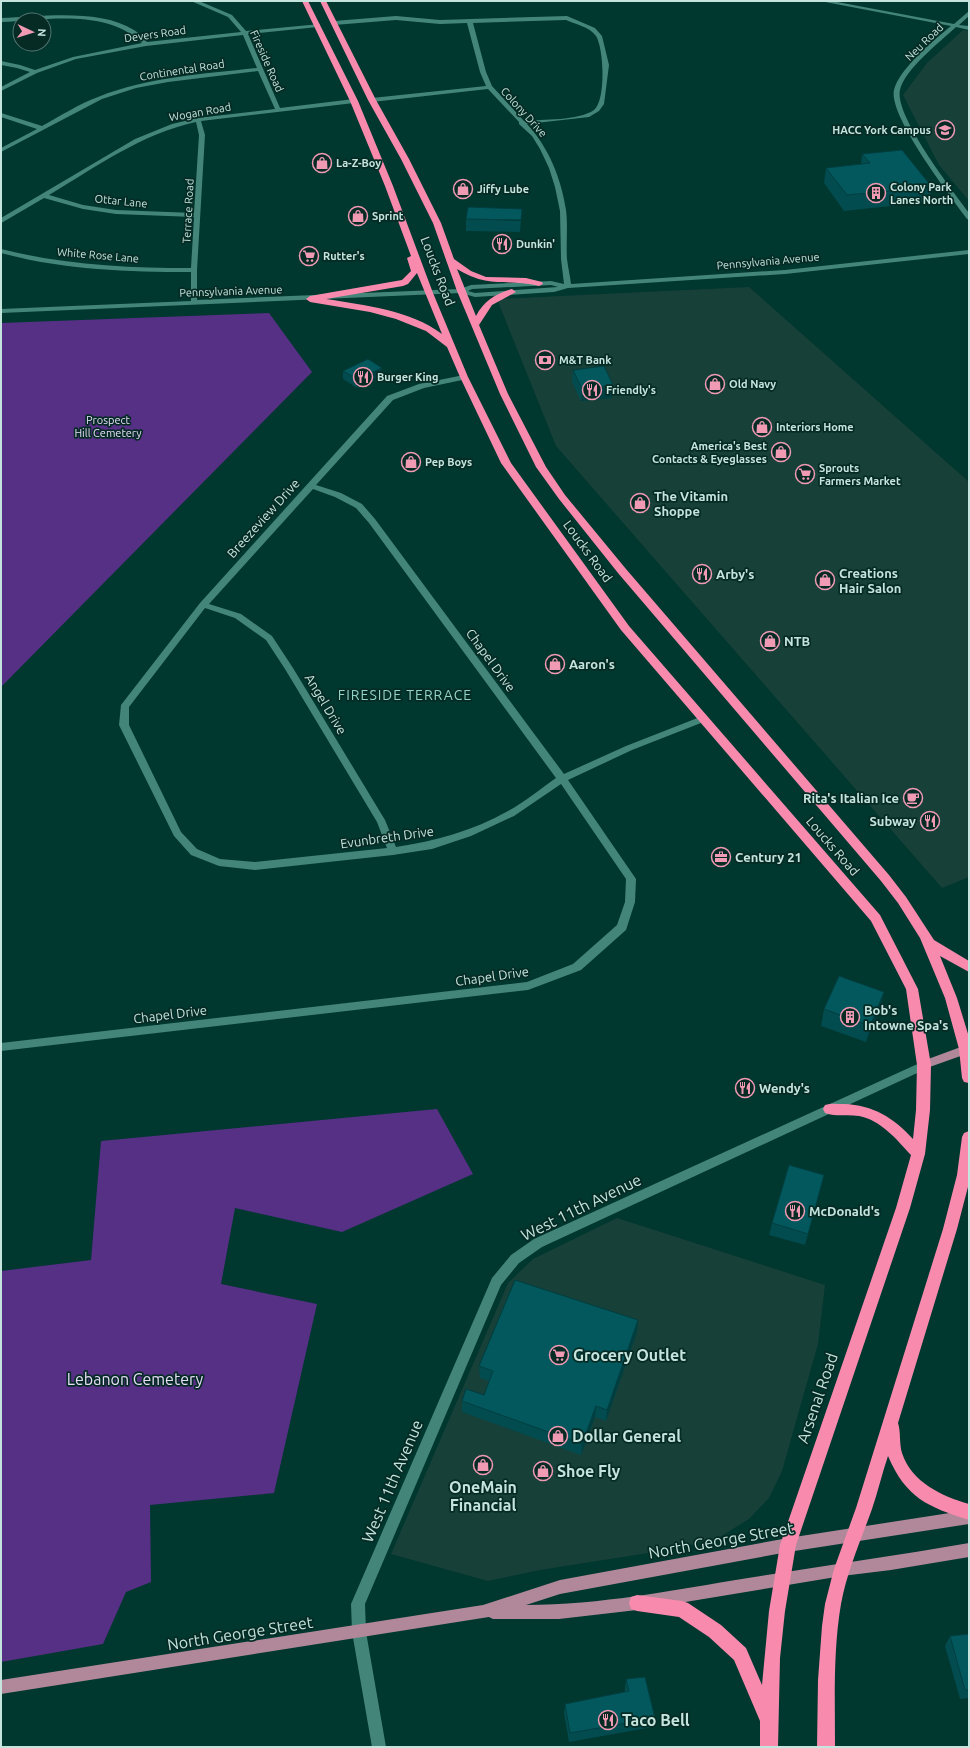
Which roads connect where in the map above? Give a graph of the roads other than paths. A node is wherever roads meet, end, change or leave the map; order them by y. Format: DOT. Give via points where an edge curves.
graph roads {
  1 [pos="194,1"];
  2 [pos="305,1"];
  3 [pos="323,1"];
  4 [pos="823,1"];
  5 [pos="969,13"];
  6 [pos="1,20"];
  7 [pos="470,22"];
  8 [pos="334,23"];
  9 [pos="318,26"];
  10 [pos="955,26"];
  11 [pos="969,28"];
  12 [pos="244,33"];
  13 [pos="146,44"];
  14 [pos="1,63"];
  15 [pos="260,69"];
  16 [pos="35,72"];
  17 [pos="489,87"];
  18 [pos="1,89"];
  19 [pos="372,100"];
  20 [pos="354,101"];
  21 [pos="278,110"];
  22 [pos="1,115"];
  23 [pos="198,120"];
  24 [pos="521,123"];
  25 [pos="41,128"];
  26 [pos="1,150"];
  27 [pos="44,196"];
  28 [pos="197,215"];
  29 [pos="969,218"];
  30 [pos="1,221"];
  31 [pos="411,243"];
  32 [pos="1,251"];
  33 [pos="969,252"];
  34 [pos="450,260"];
  35 [pos="194,270"];
  36 [pos="539,284"];
  37 [pos="568,286"];
  38 [pos="461,291"];
  39 [pos="512,292"];
  40 [pos="429,293"];
  41 [pos="310,299"];
  42 [pos="194,303"];
  43 [pos="1,311"];
  44 [pos="475,325"];
  45 [pos="452,347"];
  46 [pos="464,377"];
  47 [pos="310,485"];
  48 [pos="202,605"];
  49 [pos="703,719"];
  50 [pos="124,725"];
  51 [pos="562,779"];
  52 [pos="393,851"];
  53 [pos="928,943"];
  54 [pos="969,967"];
  55 [pos="1,1047"];
  56 [pos="968,1047"];
  57 [pos="924,1066"];
  58 [pos="969,1078"];
  59 [pos="830,1109"];
  60 [pos="969,1137"];
  61 [pos="918,1154"];
  62 [pos="891,1421"];
  63 [pos="969,1512"];
  64 [pos="969,1517"];
  65 [pos="853,1536"];
  66 [pos="788,1545"];
  67 [pos="969,1550"];
  68 [pos="842,1569"];
  69 [pos="782,1579"];
  70 [pos="637,1603"];
  71 [pos="483,1612"];
  72 [pos="359,1632"];
  73 [pos="1,1686"];
  74 [pos="769,1719"];
  75 [pos="379,1747"];
  76 [pos="769,1747"];
  77 [pos="826,1747"];
  1 -- 12 [label="street, Fireside Road" via="230,16"];
  2 -- 9 [label="highway, Loucks Road"];
  3 -- 8 [label="highway, Loucks Road"];
  4 -- 10 [label="street"];
  5 -- 10 [label="street, Neu Road"];
  6 -- 13 [label="street" via="73,18 111,22 130,30"];
  7 -- 8 [label="street" via="396,18"];
  7 -- 17 [label="street, Colony Drive"];
  7 -- 24 [label="street" via="568,18 593,29 599,36 606,65 602,103 597,110 587,116"];
  8 -- 19 [label="highway, Loucks Road"];
  9 -- 12 [label="street, Devers Road"];
  9 -- 20 [label="highway, Loucks Road"];
  10 -- 11 [label="street"];
  10 -- 29 [label="street, Neu Road" via="917,61 896,92 898,110 925,156"];
  12 -- 13 [label="street, Devers Road"];
  12 -- 15 [label="street, Fireside Road"];
  13 -- 16 [label="street, Devers Road" via="75,58"];
  14 -- 16 [label="street"];
  15 -- 21 [label="street, Fireside Road"];
  15 -- 25 [label="street, Continental Road" via="168,80 135,87 100,98"];
  16 -- 18 [label="street, Devers Road"];
  17 -- 19 [label="street"];
  17 -- 24 [label="street, Colony Drive"];
  19 -- 34 [label="highway, Loucks Road" via="424,197"];
  20 -- 21 [label="street, Wogan Road"];
  20 -- 31 [label="highway, Loucks Road"];
  21 -- 23 [label="street, Wogan Road"];
  22 -- 25 [label="street"];
  23 -- 27 [label="street, Wogan Road" via="174,125 137,140"];
  23 -- 28 [label="street, Terrace Road" via="202,135"];
  24 -- 37 [label="street, Colony Drive" via="544,149 558,187 563,211 564,259"];
  25 -- 26 [label="street, Continental Road"];
  27 -- 28 [label="street, Ottar Lane" via="112,212"];
  27 -- 30 [label="street, Wogan Road"];
  28 -- 35 [label="street, Terrace Road"];
  31 -- 40 [label="highway, Loucks Road"];
  31 -- 41 [label="highway" via="410,255 415,271 405,282"];
  32 -- 35 [label="street, White Rose Lane" via="44,261 94,268"];
  33 -- 37 [label="street, Pennsylvania Avenue" via="785,272"];
  34 -- 36 [label="highway" via="471,275 490,280 529,280"];
  34 -- 38 [label="highway, Loucks Road"];
  35 -- 42 [label="street, Terrace Road"];
  36 -- 37 [label="street, Pennsylvania Avenue"];
  36 -- 38 [label="street, Pennsylvania Avenue" via="471,287"];
  37 -- 39 [label="street, Pennsylvania Avenue" via="554,290"];
  38 -- 39 [label="street, Pennsylvania Avenue" via="475,295"];
  38 -- 40 [label="street, Pennsylvania Avenue"];
  38 -- 44 [label="highway, Loucks Road"];
  39 -- 44 [label="highway" via="498,296 488,303"];
  40 -- 41 [label="street, Pennsylvania Avenue"];
  40 -- 45 [label="highway, Loucks Road"];
  41 -- 42 [label="street, Pennsylvania Avenue"];
  41 -- 45 [label="highway" via="406,320 427,328"];
  42 -- 43 [label="street, Pennsylvania Avenue"];
  44 -- 53 [label="highway, Loucks Road" via="522,432 541,467 562,497 885,878 902,900"];
  45 -- 46 [label="highway, Loucks Road"];
  46 -- 47 [label="street, Breezeview Drive" via="422,386 390,398"];
  46 -- 49 [label="highway, Loucks Road" via="506,463 625,628"];
  47 -- 48 [label="street, Breezeview Drive"];
  47 -- 51 [label="street, Chapel Drive" via="354,503 372,521"];
  48 -- 50 [label="street, Breezeview Drive" via="124,707"];
  48 -- 52 [label="street, Angel Drive" via="238,616 268,638 286,662 382,822"];
  49 -- 51 [label="street, Evunbreth Drive" via="629,748"];
  49 -- 57 [label="highway, Loucks Road" via="876,918 912,989"];
  50 -- 52 [label="street, Evunbreth Drive" via="177,834 194,852 219,862 255,866"];
  51 -- 52 [label="street, Evunbreth Drive" via="511,814 468,834 432,845"];
  51 -- 55 [label="street, Chapel Drive" via="631,878 630,902 622,927 576,967 528,986"];
  53 -- 54 [label="highway"];
  53 -- 56 [label="highway, Loucks Road"];
  56 -- 57 [label="main road"];
  56 -- 58 [label="highway"];
  57 -- 59 [label="street, West 11th Avenue"];
  57 -- 61 [label="highway, Arsenal Road"];
  59 -- 61 [label="highway" via="861,1111 880,1118 896,1130"];
  59 -- 72 [label="street, West 11th Avenue" via="538,1243 515,1259 496,1282 358,1604"];
  60 -- 62 [label="highway" via="964,1175 950,1229"];
  61 -- 66 [label="highway, Arsenal Road" via="903,1208"];
  62 -- 63 [label="highway" via="895,1455 905,1475 916,1487 940,1503"];
  62 -- 65 [label="highway"];
  64 -- 65 [label="main road, North George Street"];
  65 -- 66 [label="main road, North George Street"];
  65 -- 68 [label="highway"];
  66 -- 69 [label="highway, Arsenal Road"];
  66 -- 71 [label="main road, North George Street" via="560,1587"];
  67 -- 68 [label="main road, North George Street"];
  68 -- 69 [label="main road, North George Street"];
  68 -- 77 [label="highway" via="830,1626 826,1680"];
  69 -- 70 [label="main road, North George Street"];
  69 -- 74 [label="highway, Arsenal Road" via="772,1658"];
  70 -- 71 [label="main road, North George Street" via="559,1612"];
  70 -- 74 [label="highway" via="682,1609 715,1631 740,1654"];
  71 -- 72 [label="main road, North George Street"];
  72 -- 73 [label="main road, North George Street"];
  72 -- 75 [label="street, West 11th Avenue"];
  74 -- 76 [label="highway, Arsenal Road"];
}
